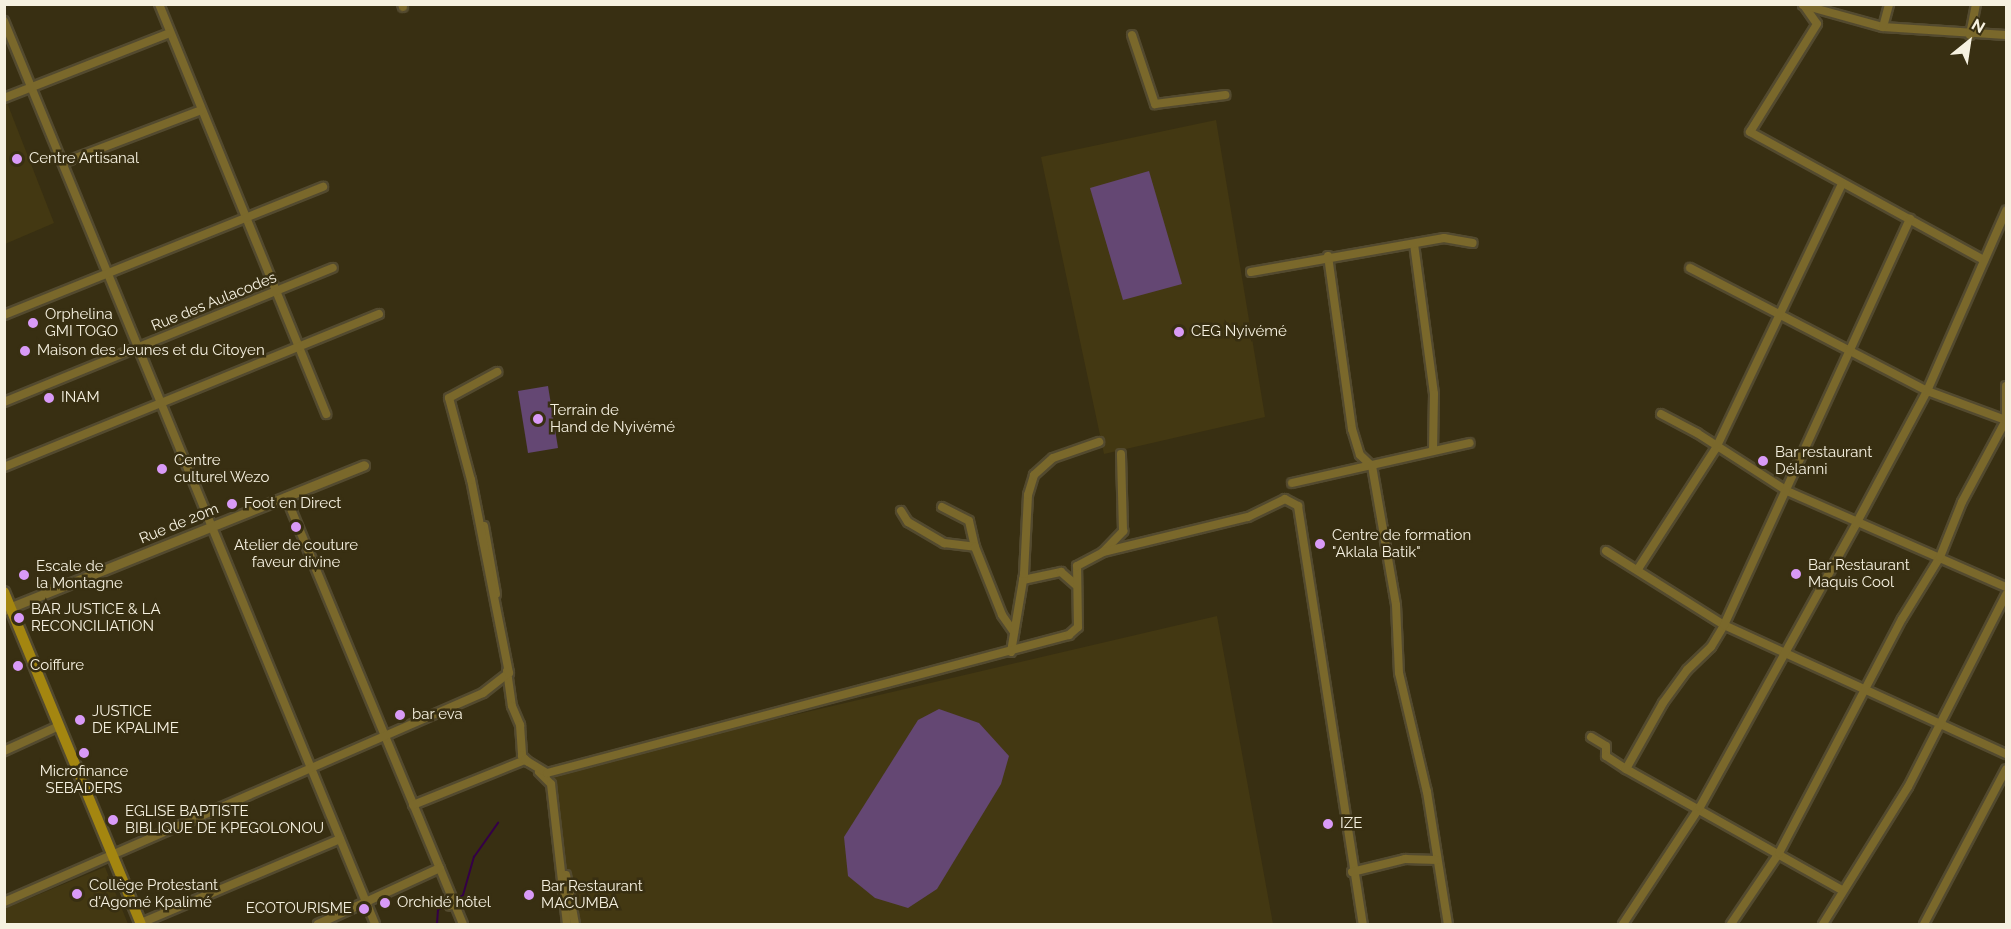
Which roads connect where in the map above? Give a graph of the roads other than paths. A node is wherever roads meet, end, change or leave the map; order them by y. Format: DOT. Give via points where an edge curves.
graph roads {
  1 [pos="159,4"];
  2 [pos="1889,4"];
  3 [pos="1976,4"];
  4 [pos="1803,5"];
  5 [pos="4,21"];
  6 [pos="1883,27"];
  7 [pos="170,33"];
  8 [pos="1132,34"];
  9 [pos="1970,35"];
  10 [pos="2007,35"];
  11 [pos="34,87"];
  12 [pos="1225,95"];
  13 [pos="4,98"];
  14 [pos="201,110"];
  15 [pos="65,162"];
  16 [pos="1842,184"];
  17 [pos="323,186"];
  18 [pos="2007,211"];
  19 [pos="245,217"];
  20 [pos="1910,218"];
  21 [pos="1473,243"];
  22 [pos="1414,244"];
  23 [pos="1328,256"];
  24 [pos="1982,259"];
  25 [pos="333,268"];
  26 [pos="1690,268"];
  27 [pos="109,272"];
  28 [pos="1251,272"];
  29 [pos="276,291"];
  30 [pos="379,314"];
  31 [pos="4,315"];
  32 [pos="1779,316"];
  33 [pos="298,346"];
  34 [pos="140,347"];
  35 [pos="1850,350"];
  36 [pos="497,372"];
  37 [pos="2007,387"];
  38 [pos="1927,391"];
  39 [pos="4,402"];
  40 [pos="162,402"];
  41 [pos="326,414"];
  42 [pos="1661,414"];
  43 [pos="2006,420"];
  44 [pos="1099,442"];
  45 [pos="1470,443"];
  46 [pos="1434,448"];
  47 [pos="1716,448"];
  48 [pos="1120,453"];
  49 [pos="364,465"];
  50 [pos="1372,466"];
  51 [pos="4,467"];
  52 [pos="1292,483"];
  53 [pos="1787,491"];
  54 [pos="286,497"];
  55 [pos="479,504"];
  56 [pos="942,507"];
  57 [pos="901,511"];
  58 [pos="1856,524"];
  59 [pos="213,526"];
  60 [pos="975,547"];
  61 [pos="1606,551"];
  62 [pos="1103,552"];
  63 [pos="1940,557"];
  64 [pos="1638,569"];
  65 [pos="1023,580"];
  66 [pos="1076,585"];
  67 [pos="2007,587"];
  68 [pos="4,592"];
  69 [pos="2007,595"];
  70 [pos="8,609"];
  71 [pos="1724,625"];
  72 [pos="1014,633"];
  73 [pos="1785,651"];
  74 [pos="1011,652"];
  75 [pos="1866,692"];
  76 [pos="1938,725"];
  77 [pos="59,726"];
  78 [pos="385,736"];
  79 [pos="1591,737"];
  80 [pos="4,751"];
  81 [pos="2007,754"];
  82 [pos="311,768"];
  83 [pos="1626,769"];
  84 [pos="2007,769"];
  85 [pos="547,773"];
  86 [pos="413,805"];
  87 [pos="1700,807"];
  88 [pos="340,838"];
  89 [pos="1779,853"];
  90 [pos="112,855"];
  91 [pos="1437,860"];
  92 [pos="440,868"];
  93 [pos="1352,872"];
  94 [pos="1842,890"];
  95 [pos="4,902"];
  96 [pos="366,902"];
  97 [pos="141,924"];
  98 [pos="318,924"];
  99 [pos="375,924"];
  100 [pos="463,924"];
  101 [pos="567,924"];
  102 [pos="575,924"];
  103 [pos="1363,924"];
  104 [pos="1448,924"];
  105 [pos="1623,924"];
  106 [pos="1731,924"];
  107 [pos="1823,924"];
  108 [pos="1924,924"];
  1 -- 7 [label="street"];
  2 -- 6 [label="street"];
  3 -- 9 [label="street"];
  4 -- 6 [label="street"];
  4 -- 16 [label="street" via="1816,24 1750,132"];
  5 -- 11 [label="street"];
  6 -- 9 [label="street"];
  7 -- 11 [label="street"];
  7 -- 14 [label="street"];
  8 -- 12 [label="street" via="1155,104"];
  9 -- 10 [label="street"];
  11 -- 13 [label="street"];
  11 -- 15 [label="street"];
  14 -- 15 [label="street"];
  14 -- 19 [label="street"];
  15 -- 27 [label="street"];
  16 -- 20 [label="street"];
  16 -- 32 [label="street"];
  17 -- 19 [label="street"];
  18 -- 24 [label="street"];
  19 -- 27 [label="street"];
  19 -- 29 [label="street"];
  20 -- 24 [label="street"];
  20 -- 35 [label="street"];
  21 -- 22 [label="street" via="1444,238"];
  22 -- 23 [label="street"];
  22 -- 46 [label="street" via="1434,394"];
  23 -- 28 [label="street"];
  23 -- 50 [label="street" via="1352,429 1360,455"];
  24 -- 38 [label="street"];
  25 -- 29 [label="street, Rue des Aulacodes"];
  26 -- 32 [label="street"];
  27 -- 31 [label="street"];
  27 -- 34 [label="street"];
  29 -- 33 [label="street"];
  29 -- 34 [label="street, Rue des Aulacodes"];
  30 -- 33 [label="street"];
  32 -- 35 [label="street"];
  32 -- 47 [label="street"];
  33 -- 40 [label="street"];
  33 -- 41 [label="street"];
  34 -- 39 [label="street, Rue des Aulacodes"];
  34 -- 40 [label="street"];
  35 -- 38 [label="street"];
  35 -- 53 [label="street"];
  36 -- 78 [label="street" via="449,398 471,480 509,673 483,693"];
  37 -- 43 [label="street"];
  38 -- 43 [label="street"];
  38 -- 58 [label="street"];
  40 -- 51 [label="street"];
  40 -- 59 [label="street"];
  42 -- 47 [label="street"];
  43 -- 63 [label="street" via="1962,502"];
  44 -- 65 [label="street" via="1053,458 1034,475 1028,495"];
  45 -- 46 [label="street"];
  46 -- 50 [label="street"];
  47 -- 53 [label="street"];
  47 -- 64 [label="street"];
  48 -- 62 [label="street" via="1123,531"];
  49 -- 54 [label="street, Rue de 20m"];
  50 -- 52 [label="street"];
  50 -- 91 [label="street" via="1396,605 1400,673"];
  53 -- 58 [label="street"];
  53 -- 71 [label="street"];
  54 -- 59 [label="street, Rue de 20m"];
  54 -- 78 [label="street"];
  55 -- 101 [label="street" via="512,706 520,725 522,756 551,784"];
  56 -- 60 [label="street" via="969,521"];
  57 -- 60 [label="street" via="908,522 944,543"];
  58 -- 63 [label="street"];
  58 -- 73 [label="street"];
  59 -- 70 [label="street, Rue de 20m"];
  59 -- 82 [label="street"];
  60 -- 72 [label="street" via="1002,615"];
  61 -- 64 [label="street"];
  62 -- 66 [label="street" via="1077,566"];
  62 -- 93 [label="street" via="1248,516 1285,499 1298,506"];
  63 -- 67 [label="street"];
  63 -- 75 [label="street" via="1902,619"];
  64 -- 71 [label="street"];
  65 -- 66 [label="street" via="1061,572"];
  65 -- 72 [label="street"];
  66 -- 74 [label="street" via="1075,632"];
  68 -- 70 [label="main road"];
  69 -- 76 [label="street"];
  70 -- 77 [label="main road"];
  71 -- 73 [label="street"];
  71 -- 83 [label="street" via="1711,647 1687,670 1664,703"];
  72 -- 74 [label="street"];
  73 -- 75 [label="street"];
  73 -- 87 [label="street"];
  74 -- 85 [label="street"];
  75 -- 76 [label="street"];
  75 -- 89 [label="street"];
  76 -- 81 [label="street"];
  76 -- 94 [label="street" via="1874,847"];
  77 -- 80 [label="street"];
  77 -- 90 [label="main road"];
  78 -- 82 [label="street"];
  78 -- 86 [label="street"];
  79 -- 83 [label="street" via="1606,746 1606,756"];
  82 -- 88 [label="street"];
  82 -- 90 [label="street"];
  83 -- 87 [label="street"];
  84 -- 108 [label="street"];
  85 -- 86 [label="street" via="525,760"];
  85 -- 102 [label="street"];
  86 -- 92 [label="street"];
  87 -- 89 [label="street"];
  87 -- 105 [label="street"];
  88 -- 96 [label="street"];
  88 -- 97 [label="street"];
  89 -- 94 [label="street"];
  89 -- 106 [label="street"];
  90 -- 95 [label="street"];
  90 -- 97 [label="main road"];
  91 -- 93 [label="street" via="1406,859"];
  91 -- 104 [label="street"];
  92 -- 96 [label="street"];
  92 -- 100 [label="street"];
  93 -- 103 [label="street"];
  94 -- 107 [label="street"];
  96 -- 98 [label="street"];
  96 -- 99 [label="street"];
}
